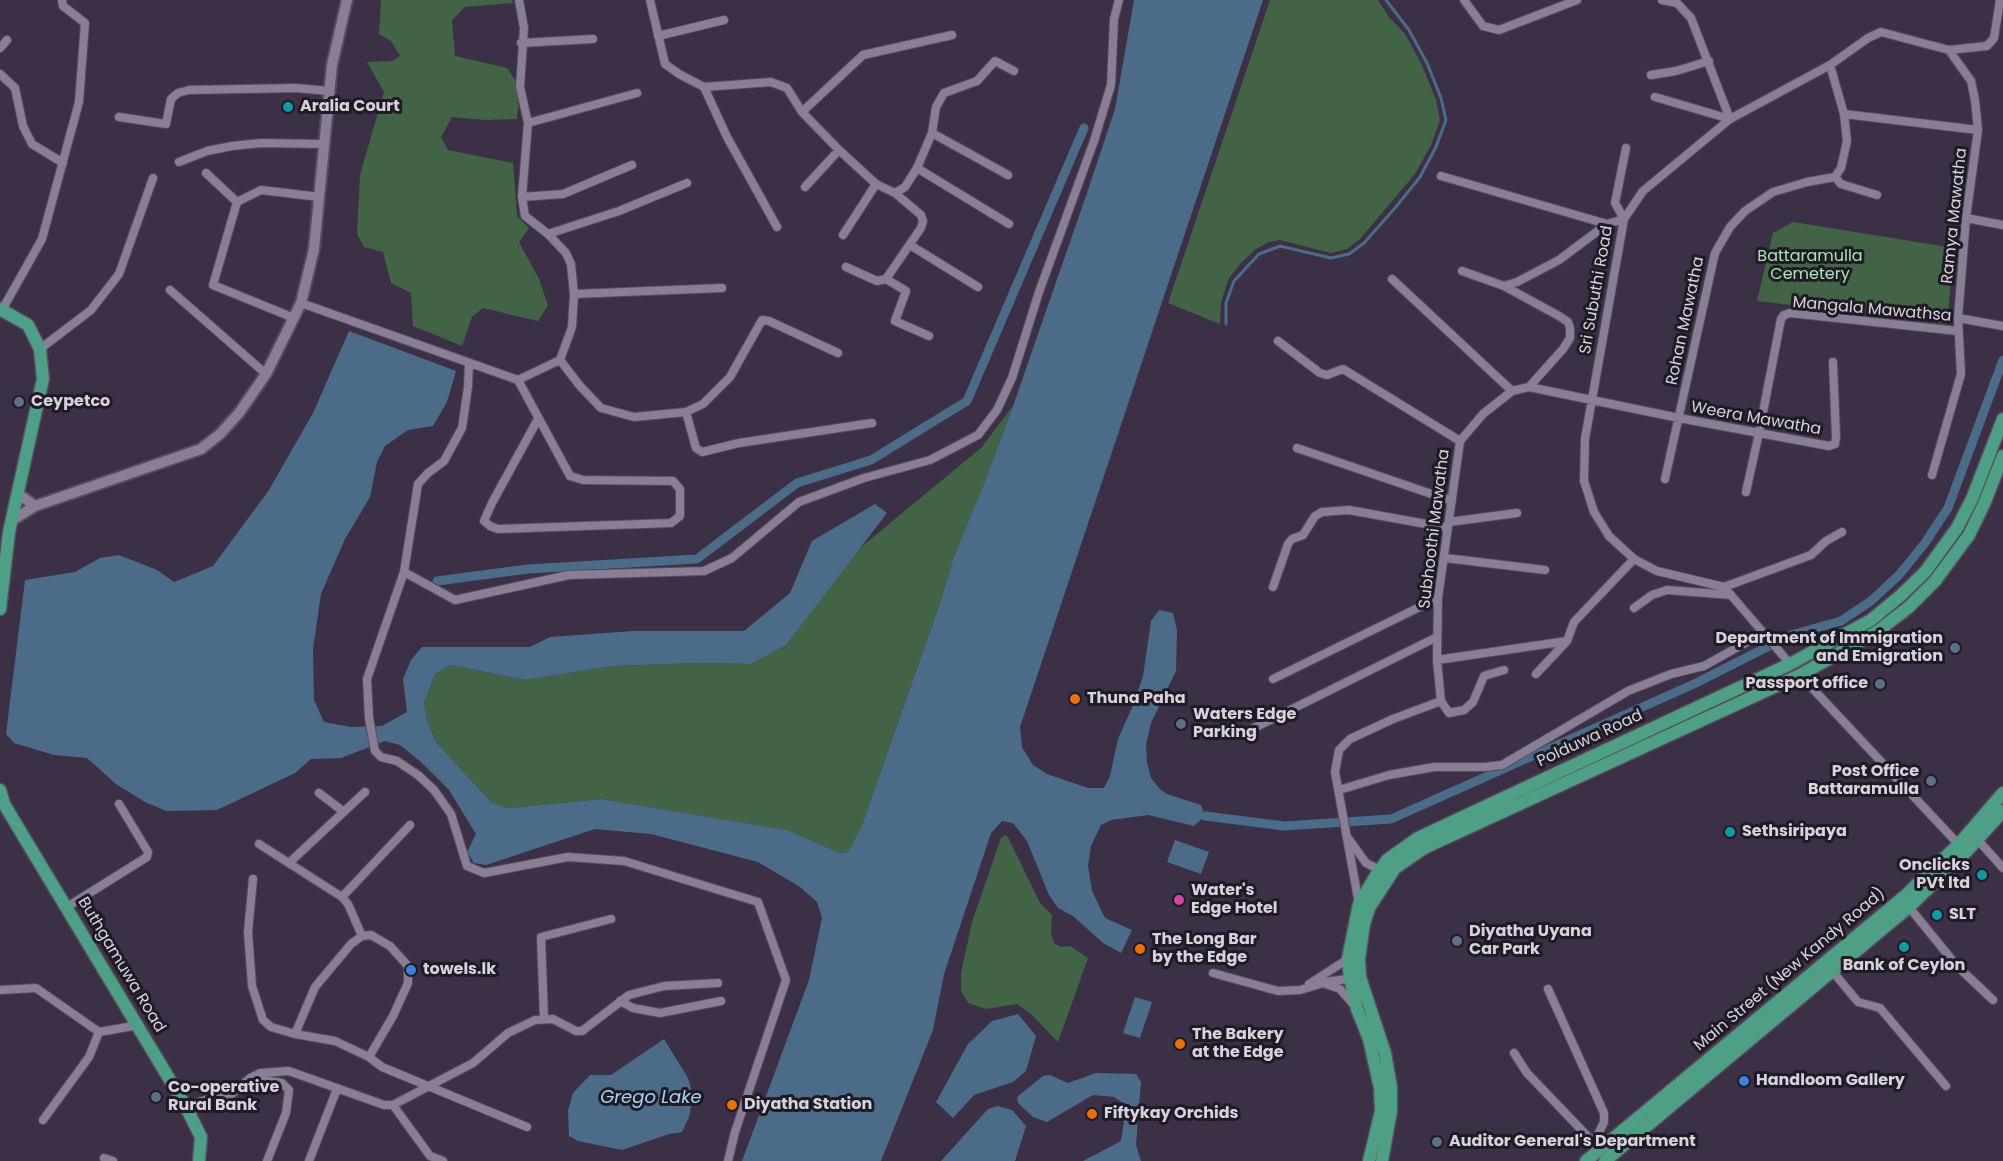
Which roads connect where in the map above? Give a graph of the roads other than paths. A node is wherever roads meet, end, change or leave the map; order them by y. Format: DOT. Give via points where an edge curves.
graph roads {
  1 [pos="62,0"];
  2 [pos="347,0"];
  3 [pos="519,0"];
  4 [pos="650,0"];
  5 [pos="1119,0"];
  6 [pos="1464,0"];
  7 [pos="1577,0"];
  8 [pos="1662,0"];
  9 [pos="2000,0"];
  10 [pos="1677,2"];
  11 [pos="724,20"];
  12 [pos="952,35"];
  13 [pos="658,36"];
  14 [pos="593,39"];
  15 [pos="7,40"];
  16 [pos="521,43"];
  17 [pos="0,48"];
  18 [pos="1949,50"];
  19 [pos="1709,61"];
  20 [pos="1830,65"];
  21 [pos="1014,71"];
  22 [pos="0,74"];
  23 [pos="1651,75"];
  24 [pos="704,87"];
  25 [pos="329,91"];
  26 [pos="637,93"];
  27 [pos="1655,97"];
  28 [pos="802,112"];
  29 [pos="1844,114"];
  30 [pos="119,117"];
  31 [pos="1730,119"];
  32 [pos="528,123"];
  33 [pos="1978,130"];
  34 [pos="932,133"];
  35 [pos="323,144"];
  36 [pos="1626,148"];
  37 [pos="838,150"];
  38 [pos="179,162"];
  39 [pos="63,163"];
  40 [pos="632,165"];
  41 [pos="917,168"];
  42 [pos="206,172"];
  43 [pos="1008,175"];
  44 [pos="1442,176"];
  45 [pos="1835,177"];
  46 [pos="153,178"];
  47 [pos="687,183"];
  48 [pos="876,184"];
  49 [pos="805,188"];
  50 [pos="895,193"];
  51 [pos="1877,195"];
  52 [pos="319,197"];
  53 [pos="522,197"];
  54 [pos="237,202"];
  55 [pos="1966,218"];
  56 [pos="1624,219"];
  57 [pos="1009,224"];
  58 [pos="1607,224"];
  59 [pos="2003,225"];
  60 [pos="777,227"];
  61 [pos="548,234"];
  62 [pos="843,235"];
  63 [pos="910,245"];
  64 [pos="846,267"];
  65 [pos="1462,271"];
  66 [pos="886,279"];
  67 [pos="1392,279"];
  68 [pos="1504,286"];
  69 [pos="978,287"];
  70 [pos="722,288"];
  71 [pos="170,290"];
  72 [pos="574,294"];
  73 [pos="301,303"];
  74 [pos="1,310"];
  75 [pos="2003,315"];
  76 [pos="294,318"];
  77 [pos="1958,318"];
  78 [pos="2002,326"];
  79 [pos="1958,331"];
  80 [pos="929,336"];
  81 [pos="1278,341"];
  82 [pos="40,349"];
  83 [pos="838,353"];
  84 [pos="560,360"];
  85 [pos="1833,362"];
  86 [pos="469,364"];
  87 [pos="266,374"];
  88 [pos="518,380"];
  89 [pos="1528,387"];
  90 [pos="1512,391"];
  91 [pos="1590,401"];
  92 [pos="686,412"];
  93 [pos="1679,418"];
  94 [pos="538,419"];
  95 [pos="2003,419"];
  96 [pos="872,423"];
  97 [pos="1759,433"];
  98 [pos="1460,441"];
  99 [pos="1297,448"];
  100 [pos="2003,456"];
  101 [pos="1932,475"];
  102 [pos="1665,479"];
  103 [pos="1746,492"];
  104 [pos="17,493"];
  105 [pos="1452,501"];
  106 [pos="35,506"];
  107 [pos="1517,513"];
  108 [pos="1449,525"];
  109 [pos="7,526"];
  110 [pos="1842,532"];
  111 [pos="1445,558"];
  112 [pos="1634,559"];
  113 [pos="1545,570"];
  114 [pos="404,572"];
  115 [pos="1273,587"];
  116 [pos="1724,587"];
  117 [pos="1731,595"];
  118 [pos="1438,598"];
  119 [pos="1634,608"];
  120 [pos="0,609"];
  121 [pos="1765,636"];
  122 [pos="1437,637"];
  123 [pos="1567,641"];
  124 [pos="1437,660"];
  125 [pos="1790,664"];
  126 [pos="1504,670"];
  127 [pos="1536,674"];
  128 [pos="1800,675"];
  129 [pos="1273,679"];
  130 [pos="1441,701"];
  131 [pos="1246,732"];
  132 [pos="0,790"];
  133 [pos="1340,790"];
  134 [pos="364,792"];
  135 [pos="319,793"];
  136 [pos="2003,793"];
  137 [pos="119,804"];
  138 [pos="2003,811"];
  139 [pos="344,812"];
  140 [pos="1485,812"];
  141 [pos="410,825"];
  142 [pos="1345,835"];
  143 [pos="1977,840"];
  144 [pos="259,844"];
  145 [pos="1962,848"];
  146 [pos="289,863"];
  147 [pos="2003,868"];
  148 [pos="1379,877"];
  149 [pos="253,879"];
  150 [pos="342,897"];
  151 [pos="1359,904"];
  152 [pos="67,907"];
  153 [pos="1909,908"];
  154 [pos="611,920"];
  155 [pos="362,936"];
  156 [pos="1348,959"];
  157 [pos="1213,972"];
  158 [pos="1833,972"];
  159 [pos="1355,978"];
  160 [pos="718,983"];
  161 [pos="1323,983"];
  162 [pos="1548,989"];
  163 [pos="0,990"];
  164 [pos="1300,990"];
  165 [pos="1993,1000"];
  166 [pos="620,1001"];
  167 [pos="721,1001"];
  168 [pos="1357,1009"];
  169 [pos="544,1018"];
  170 [pos="139,1025"];
  171 [pos="99,1032"];
  172 [pos="295,1034"];
  173 [pos="1374,1037"];
  174 [pos="1514,1053"];
  175 [pos="369,1057"];
  176 [pos="250,1078"];
  177 [pos="426,1086"];
  178 [pos="1946,1086"];
  179 [pos="337,1089"];
  180 [pos="185,1105"];
  181 [pos="393,1105"];
  182 [pos="43,1119"];
  183 [pos="527,1127"];
  184 [pos="1599,1152"];
  185 [pos="104,1158"];
  186 [pos="113,1161"];
  187 [pos="199,1161"];
  188 [pos="267,1161"];
  189 [pos="309,1161"];
  190 [pos="443,1161"];
  191 [pos="728,1161"];
  192 [pos="1370,1161"];
  193 [pos="1382,1161"];
  194 [pos="1586,1161"];
  1 -- 39 [label="street" via="63,6 85,23 79,102"];
  2 -- 25 [label="street"];
  3 -- 16 [label="street" via="524,28"];
  4 -- 13 [label="street"];
  5 -- 114 [label="street" via="1114,19 1111,85 1094,141 1012,378 997,410 978,435 930,460 864,478 799,502 732,558 704,571 569,575 455,600"];
  6 -- 7 [label="street" via="1483,26 1499,30"];
  8 -- 10 [label="street"];
  9 -- 18 [label="street" via="1994,38 1987,46"];
  10 -- 19 [label="street" via="1691,18"];
  11 -- 13 [label="street"];
  12 -- 28 [label="street" via="863,55"];
  13 -- 24 [label="street" via="665,64"];
  14 -- 16 [label="street"];
  15 -- 17 [label="street"];
  16 -- 32 [label="street" via="520,87"];
  18 -- 20 [label="street, Sri Subuthi Road" via="1881,32"];
  18 -- 33 [label="street, Ramya Mawatha" via="1971,81"];
  19 -- 23 [label="street"];
  19 -- 31 [label="street"];
  20 -- 29 [label="street"];
  20 -- 31 [label="street, Sri Subuthi Road"];
  21 -- 34 [label="street" via="995,61 977,81 944,93 936,106"];
  22 -- 39 [label="street" via="15,88 22,126 32,144"];
  24 -- 28 [label="street" via="771,82 787,88"];
  24 -- 60 [label="street"];
  25 -- 30 [label="street" via="189,90 171,99 165,123"];
  25 -- 35 [label="street"];
  26 -- 32 [label="street"];
  27 -- 31 [label="street"];
  28 -- 37 [label="street"];
  29 -- 33 [label="street"];
  29 -- 45 [label="street" via="1848,141"];
  31 -- 56 [label="street, Sri Subuthi Road" via="1643,191"];
  32 -- 53 [label="street"];
  33 -- 55 [label="street, Ramya Mawatha"];
  34 -- 41 [label="street"];
  34 -- 43 [label="street"];
  35 -- 38 [label="street" via="232,146"];
  35 -- 52 [label="street"];
  36 -- 56 [label="street" via="1616,203"];
  37 -- 48 [label="street"];
  37 -- 49 [label="street"];
  39 -- 74 [label="street" via="42,239"];
  40 -- 53 [label="street" via="562,194"];
  41 -- 50 [label="street"];
  41 -- 57 [label="street"];
  42 -- 54 [label="street"];
  44 -- 58 [label="street"];
  45 -- 51 [label="street" via="1841,184"];
  45 -- 93 [label="street, Rohan Mawatha" via="1773,192 1730,227 1715,253"];
  46 -- 82 [label="street" via="119,274 91,310"];
  47 -- 61 [label="street"];
  48 -- 50 [label="street"];
  48 -- 62 [label="street"];
  50 -- 63 [label="street" via="923,221"];
  52 -- 54 [label="street" via="261,190"];
  52 -- 73 [label="street" via="314,249"];
  53 -- 61 [label="street" via="525,216"];
  54 -- 76 [label="street" via="213,285"];
  55 -- 59 [label="street"];
  55 -- 77 [label="street, Ramya Mawatha"];
  56 -- 58 [label="street"];
  56 -- 91 [label="street, Sri Subuthi Road"];
  58 -- 68 [label="street" via="1559,260"];
  61 -- 72 [label="street" via="571,264"];
  63 -- 66 [label="street"];
  63 -- 69 [label="street"];
  64 -- 66 [label="street" via="877,281"];
  65 -- 68 [label="street"];
  66 -- 80 [label="street" via="906,291 896,321"];
  67 -- 90 [label="street"];
  68 -- 89 [label="street" via="1559,316 1570,328 1570,338 1563,349"];
  70 -- 72 [label="street"];
  71 -- 87 [label="street"];
  72 -- 84 [label="street" via="572,327"];
  73 -- 76 [label="street"];
  73 -- 86 [label="street"];
  74 -- 82 [label="main road" via="28,325"];
  75 -- 78 [label="street"];
  76 -- 87 [label="street"];
  77 -- 78 [label="street"];
  77 -- 79 [label="street, Ramya Mawatha"];
  79 -- 97 [label="street, Mangala Mawathsa" via="1784,315"];
  79 -- 101 [label="street, Ramya Mawatha" via="1961,374"];
  81 -- 98 [label="street" via="1320,373 1327,375 1343,369"];
  82 -- 104 [label="main road" via="43,379"];
  83 -- 92 [label="street" via="762,320 730,377 703,404"];
  84 -- 88 [label="street"];
  84 -- 92 [label="street" via="601,408 634,417"];
  85 -- 97 [label="street, Weera Mawatha" via="1835,444"];
  86 -- 88 [label="street"];
  86 -- 114 [label="street" via="462,428 444,461 418,484"];
  87 -- 106 [label="street" via="239,413 201,449"];
  88 -- 94 [label="street"];
  89 -- 90 [label="street, Subhoothi Mawatha"];
  89 -- 91 [label="street, Subhoothi Mawatha"];
  90 -- 98 [label="street, Subhoothi Mawatha" via="1483,414"];
  91 -- 93 [label="street, Weera Mawatha"];
  91 -- 112 [label="street, Sri Subuthi Road" via="1584,481 1594,513 1609,536"];
  92 -- 96 [label="street" via="696,448 702,452"];
  93 -- 97 [label="street, Weera Mawatha"];
  93 -- 102 [label="street, Rohan Mawatha"];
  94 -- 94 [label="street" via="492,502 484,521 490,526 671,523 680,516 680,489 673,481 570,477"];
  95 -- 125 [label="main road, Polduwa Road" via="1957,528 1925,572 1871,620"];
  97 -- 103 [label="street, Mangala Mawathsa"];
  98 -- 105 [label="street, Subhoothi Mawatha"];
  99 -- 105 [label="street"];
  100 -- 128 [label="main road, Polduwa Road" via="1969,535 1935,580 1878,631"];
  104 -- 106 [label="street"];
  104 -- 109 [label="main road"];
  105 -- 108 [label="street, Subhoothi Mawatha"];
  106 -- 109 [label="street"];
  107 -- 108 [label="street"];
  108 -- 111 [label="street, Subhoothi Mawatha"];
  108 -- 115 [label="street" via="1349,510 1322,512 1303,535 1288,544"];
  109 -- 120 [label="main road"];
  110 -- 116 [label="street" via="1811,555"];
  111 -- 113 [label="street"];
  111 -- 118 [label="street, Subhoothi Mawatha"];
  112 -- 116 [label="street, Sri Subuthi Road" via="1657,571"];
  112 -- 123 [label="street" via="1574,622"];
  114 -- 191 [label="street" via="367,679 375,752 397,761 434,790 452,813 467,866 484,873 568,857 624,861 758,902 786,980"];
  116 -- 117 [label="street"];
  117 -- 119 [label="street" via="1667,590"];
  117 -- 121 [label="street"];
  118 -- 122 [label="street, Subhoothi Mawatha"];
  118 -- 129 [label="street"];
  121 -- 125 [label="street"];
  121 -- 133 [label="street" via="1704,666 1628,691 1502,765 1434,767"];
  122 -- 124 [label="street, Subhoothi Mawatha"];
  122 -- 131 [label="street"];
  123 -- 124 [label="street"];
  123 -- 127 [label="street"];
  124 -- 130 [label="street, Subhoothi Mawatha"];
  125 -- 128 [label="street"];
  125 -- 140 [label="main road, Polduwa Road"];
  126 -- 130 [label="street" via="1484,676 1473,702 1464,710 1449,713"];
  128 -- 140 [label="main road, Polduwa Road"];
  128 -- 145 [label="street"];
  130 -- 133 [label="street" via="1350,739 1339,750 1335,772"];
  132 -- 152 [label="main road, Buthgamuwa Road" via="4,804"];
  133 -- 142 [label="street"];
  134 -- 139 [label="street"];
  135 -- 139 [label="street"];
  136 -- 145 [label="main road, Main Street (New Kandy Road)"];
  137 -- 152 [label="street" via="148,852 147,857"];
  138 -- 143 [label="main road, Main Street (New Kandy Road)"];
  139 -- 146 [label="street"];
  140 -- 148 [label="main road, Polduwa Road"];
  141 -- 150 [label="street"];
  142 -- 148 [label="street"];
  142 -- 151 [label="street"];
  143 -- 145 [label="main road, Main Street (New Kandy Road)"];
  143 -- 147 [label="street"];
  144 -- 146 [label="street"];
  145 -- 153 [label="main road, Main Street (New Kandy Road)"];
  145 -- 184 [label="main road, Main Street (New Kandy Road)"];
  146 -- 150 [label="street"];
  148 -- 151 [label="main road, Polduwa Road"];
  148 -- 159 [label="main road, Polduwa Road" via="1364,924"];
  149 -- 172 [label="street" via="248,932 252,986 263,1020 271,1027"];
  150 -- 155 [label="street"];
  151 -- 156 [label="main road, Polduwa Road"];
  152 -- 170 [label="main road, Buthgamuwa Road"];
  153 -- 158 [label="main road, Main Street (New Kandy Road)"];
  153 -- 165 [label="street" via="1957,966"];
  154 -- 169 [label="street" via="541,937"];
  155 -- 172 [label="street" via="315,987"];
  155 -- 175 [label="street" via="371,935 390,946 408,966 408,983"];
  156 -- 159 [label="main road, Polduwa Road"];
  156 -- 164 [label="street"];
  157 -- 164 [label="street" via="1278,991"];
  158 -- 178 [label="street" via="1858,1002 1880,1008"];
  158 -- 184 [label="main road, Main Street (New Kandy Road)"];
  159 -- 161 [label="street"];
  159 -- 168 [label="main road, Polduwa Road"];
  159 -- 173 [label="main road, Polduwa Road"];
  160 -- 166 [label="street" via="664,986"];
  161 -- 164 [label="street"];
  161 -- 168 [label="street" via="1340,989"];
  162 -- 184 [label="street" via="1604,1113"];
  163 -- 171 [label="street" via="36,988"];
  166 -- 167 [label="street" via="660,1013"];
  166 -- 169 [label="street" via="582,1031"];
  168 -- 173 [label="main road, Polduwa Road"];
  169 -- 177 [label="street" via="508,1033 473,1063"];
  170 -- 171 [label="street"];
  170 -- 180 [label="main road, Buthgamuwa Road"];
  171 -- 182 [label="street" via="90,1057"];
  172 -- 175 [label="street" via="335,1041"];
  173 -- 192 [label="main road, Polduwa Road" via="1381,1111"];
  173 -- 193 [label="main road, Polduwa Road" via="1385,1053 1391,1087"];
  174 -- 184 [label="street" via="1527,1073"];
  175 -- 177 [label="street" via="382,1067"];
  176 -- 179 [label="street" via="260,1073 289,1071"];
  176 -- 180 [label="street" via="232,1094"];
  176 -- 188 [label="street" via="282,1083 289,1090 286,1113"];
  177 -- 181 [label="street"];
  177 -- 183 [label="street"];
  179 -- 181 [label="street"];
  179 -- 189 [label="street"];
  180 -- 187 [label="main road, Buthgamuwa Road" via="201,1137"];
  181 -- 190 [label="street" via="430,1156"];
  184 -- 194 [label="main road, Main Street (New Kandy Road)"];
  185 -- 186 [label="street"];
}
